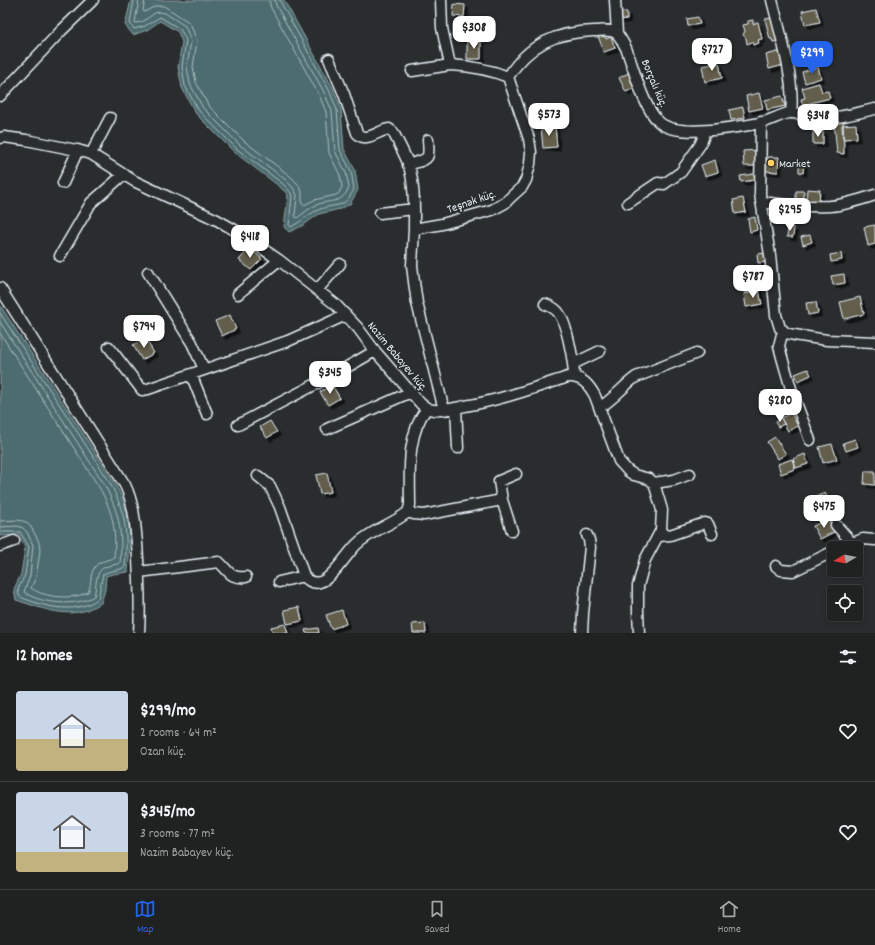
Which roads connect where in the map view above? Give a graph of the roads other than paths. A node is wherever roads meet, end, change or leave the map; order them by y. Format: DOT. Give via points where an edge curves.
graph roads {
  1 [pos="93,0"];
  2 [pos="441,0"];
  3 [pos="615,0"];
  4 [pos="772,0"];
  5 [pos="617,33"];
  6 [pos="329,59"];
  7 [pos="450,65"];
  8 [pos="412,71"];
  9 [pos="508,77"];
  10 [pos="0,96"];
  11 [pos="875,108"];
  12 [pos="791,113"];
  13 [pos="110,118"];
  14 [pos="761,122"];
  15 [pos="704,131"];
  16 [pos="1,135"];
  17 [pos="428,140"];
  18 [pos="78,150"];
  19 [pos="91,154"];
  20 [pos="408,165"];
  21 [pos="124,174"];
  22 [pos="63,183"];
  23 [pos="875,195"];
  24 [pos="761,202"];
  25 [pos="628,203"];
  26 [pos="414,209"];
  27 [pos="380,213"];
  28 [pos="414,229"];
  29 [pos="60,256"];
  30 [pos="279,260"];
  31 [pos="340,264"];
  32 [pos="148,272"];
  33 [pos="0,288"];
  34 [pos="317,290"];
  35 [pos="238,294"];
  36 [pos="545,304"];
  37 [pos="346,315"];
  38 [pos="782,330"];
  39 [pos="875,342"];
  40 [pos="109,347"];
  41 [pos="375,351"];
  42 [pos="600,351"];
  43 [pos="697,353"];
  44 [pos="573,364"];
  45 [pos="204,369"];
  46 [pos="191,374"];
  47 [pos="574,377"];
  48 [pos="411,392"];
  49 [pos="600,407"];
  50 [pos="427,408"];
  51 [pos="456,408"];
  52 [pos="444,410"];
  53 [pos="208,414"];
  54 [pos="238,425"];
  55 [pos="327,429"];
  56 [pos="810,440"];
  57 [pos="458,448"];
  58 [pos="516,474"];
  59 [pos="690,474"];
  60 [pos="258,476"];
  61 [pos="654,483"];
  62 [pos="502,500"];
  63 [pos="408,512"];
  64 [pos="836,525"];
  65 [pos="512,531"];
  66 [pos="587,534"];
  67 [pos="712,534"];
  68 [pos="659,536"];
  69 [pos="875,540"];
  70 [pos="14,541"];
  71 [pos="850,541"];
  72 [pos="858,541"];
  73 [pos="0,546"];
  74 [pos="827,554"];
  75 [pos="776,566"];
  76 [pos="139,572"];
  77 [pos="304,576"];
  78 [pos="246,577"];
  79 [pos="280,582"];
  80 [pos="139,633"];
  81 [pos="582,633"];
  82 [pos="639,633"];
  1 -- 10 [label="street"];
  2 -- 7 [label="street" via="442,28"];
  3 -- 5 [label="street"];
  4 -- 12 [label="street" via="792,94"];
  5 -- 9 [label="street" via="605,30 576,32 554,38 523,57"];
  5 -- 15 [label="street, Borçalı küç." via="626,48 647,105 660,122 666,127"];
  6 -- 20 [label="street" via="357,133 364,138 390,129"];
  7 -- 8 [label="street"];
  7 -- 9 [label="street" via="470,66"];
  9 -- 28 [label="street, Teşnək küç." via="529,139 530,164 522,187 505,203 492,210 448,223"];
  11 -- 12 [label="street, Borçalı küç." via="828,118"];
  12 -- 14 [label="street, Borçalı küç."];
  13 -- 19 [label="street"];
  14 -- 15 [label="street, Borçalı küç."];
  14 -- 24 [label="street"];
  15 -- 25 [label="street" via="700,144 681,172 664,184 658,183"];
  16 -- 18 [label="street, Nazim Babayev küç."];
  17 -- 20 [label="street" via="428,158"];
  18 -- 19 [label="street, Nazim Babayev küç."];
  18 -- 22 [label="street"];
  19 -- 21 [label="street, Nazim Babayev küç."];
  20 -- 26 [label="street"];
  21 -- 29 [label="street" via="91,203"];
  21 -- 30 [label="street, Nazim Babayev küç." via="158,194 228,226"];
  23 -- 24 [label="street" via="830,206"];
  24 -- 38 [label="street" via="776,315"];
  26 -- 27 [label="street"];
  26 -- 28 [label="street"];
  28 -- 52 [label="street" via="412,265 417,303"];
  30 -- 34 [label="street, Nazim Babayev küç."];
  30 -- 35 [label="street"];
  31 -- 34 [label="street"];
  32 -- 45 [label="street" via="192,343"];
  33 -- 76 [label="street" via="131,498"];
  34 -- 37 [label="street, Nazim Babayev küç."];
  36 -- 44 [label="street" via="557,310 561,316"];
  37 -- 41 [label="street, Nazim Babayev küç."];
  37 -- 45 [label="street" via="288,341"];
  38 -- 39 [label="street" via="790,334 827,340"];
  38 -- 56 [label="street" via="779,342 782,361"];
  40 -- 46 [label="street" via="142,390"];
  41 -- 48 [label="street, Nazim Babayev küç."];
  41 -- 54 [label="street"];
  42 -- 44 [label="street"];
  43 -- 49 [label="street" via="636,377"];
  44 -- 47 [label="street"];
  45 -- 46 [label="street"];
  46 -- 53 [label="street"];
  47 -- 49 [label="street" via="589,387"];
  47 -- 51 [label="street, Nazim Babayev küç."];
  48 -- 50 [label="street, Nazim Babayev küç."];
  48 -- 55 [label="street"];
  49 -- 61 [label="street" via="619,462 628,471"];
  50 -- 52 [label="street, Nazim Babayev küç."];
  50 -- 63 [label="street" via="420,417 411,448"];
  51 -- 52 [label="street, Nazim Babayev küç."];
  51 -- 57 [label="street"];
  58 -- 62 [label="street" via="499,481"];
  59 -- 61 [label="street"];
  60 -- 77 [label="street" via="270,486 280,507"];
  61 -- 68 [label="street" via="662,510"];
  62 -- 63 [label="street" via="424,515"];
  62 -- 65 [label="street"];
  63 -- 77 [label="street" via="357,544 325,580 314,583"];
  64 -- 71 [label="street"];
  66 -- 81 [label="street" via="590,547"];
  67 -- 68 [label="street" via="705,523 670,535"];
  68 -- 82 [label="street" via="645,560 638,586"];
  69 -- 72 [label="street"];
  70 -- 73 [label="street"];
  74 -- 75 [label="street" via="793,571 781,570"];
  76 -- 78 [label="street" via="219,562 234,576"];
  76 -- 80 [label="street"];
  77 -- 79 [label="street"];
}
